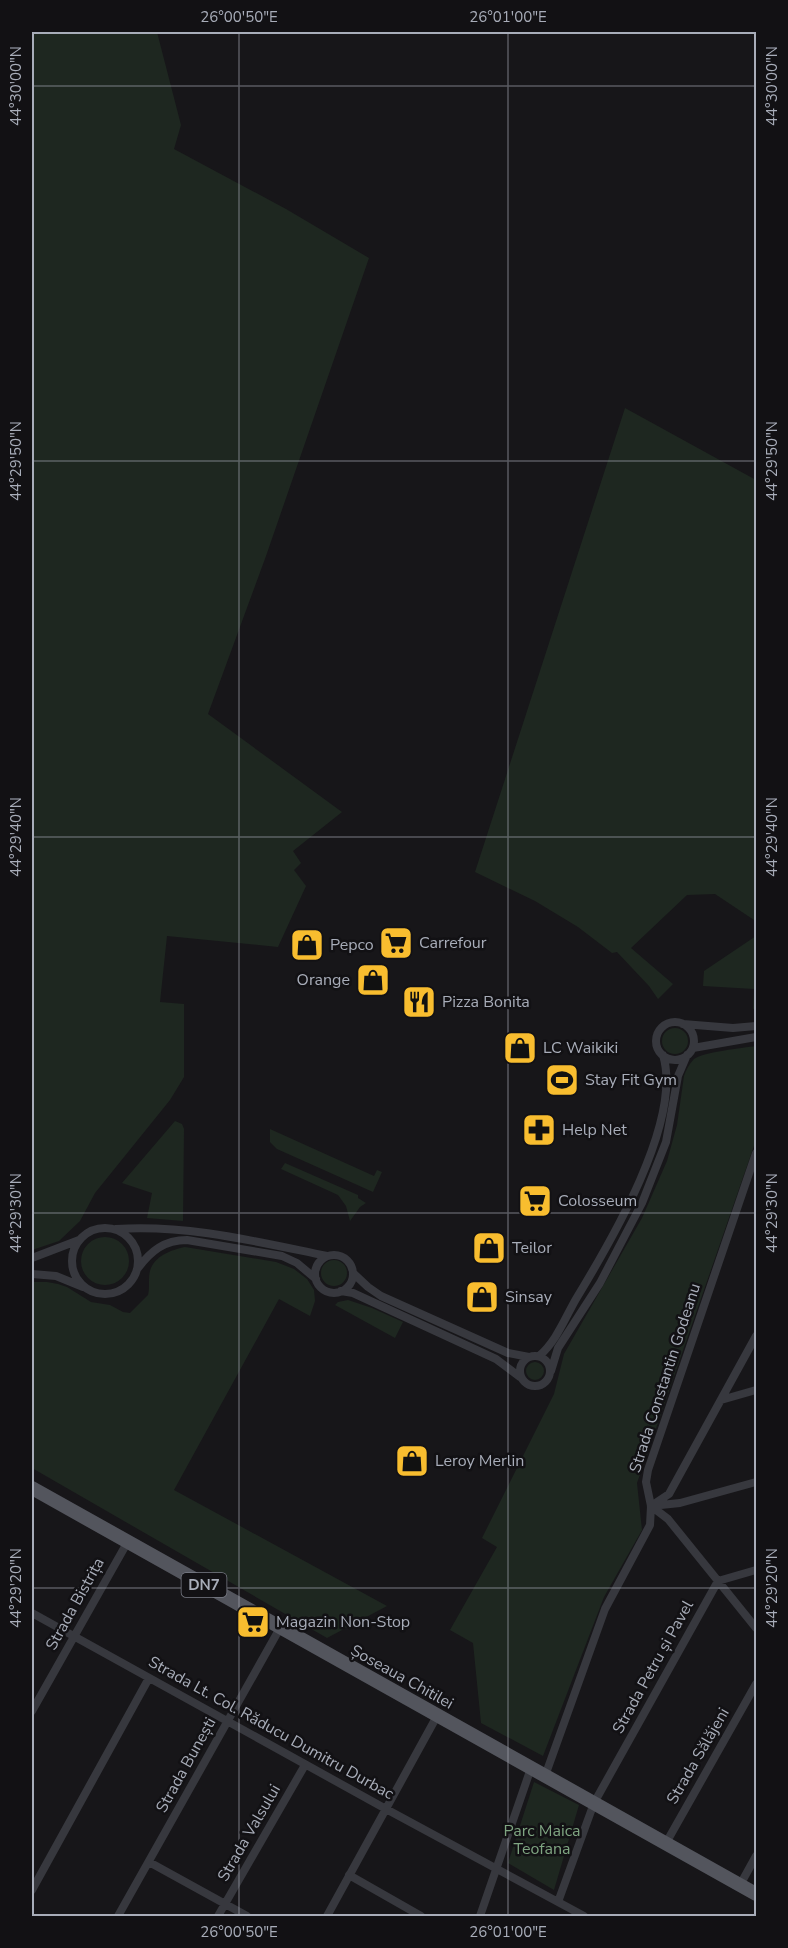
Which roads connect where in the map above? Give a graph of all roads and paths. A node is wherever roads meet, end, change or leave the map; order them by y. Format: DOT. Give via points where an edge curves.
graph roads {
  1 [pos="683,1024"];
  2 [pos="756,1026"];
  3 [pos="756,1037"];
  4 [pos="690,1051"];
  5 [pos="663,1055"];
  6 [pos="756,1153"];
  7 [pos="116,1229"];
  8 [pos="79,1239"];
  9 [pos="327,1256"];
  10 [pos="32,1258"];
  11 [pos="138,1268"];
  12 [pos="353,1273"];
  13 [pos="32,1274"];
  14 [pos="316,1279"];
  15 [pos="85,1287"];
  16 [pos="341,1291"];
  17 [pos="756,1336"];
  18 [pos="539,1356"];
  19 [pos="529,1357"];
  20 [pos="551,1371"];
  21 [pos="520,1377"];
  22 [pos="756,1390"];
  23 [pos="721,1400"];
  24 [pos="756,1482"];
  25 [pos="32,1488"];
  26 [pos="651,1506"];
  27 [pos="127,1542"];
  28 [pos="756,1570"];
  29 [pos="718,1581"];
  30 [pos="32,1613"];
  31 [pos="280,1628"];
  32 [pos="756,1628"];
  33 [pos="74,1636"];
  34 [pos="149,1678"];
  35 [pos="756,1684"];
  36 [pos="32,1711"];
  37 [pos="437,1716"];
  38 [pos="228,1721"];
  39 [pos="305,1765"];
  40 [pos="531,1768"];
  41 [pos="545,1776"];
  42 [pos="594,1803"];
  43 [pos="386,1809"];
  44 [pos="666,1843"];
  45 [pos="756,1856"];
  46 [pos="149,1863"];
  47 [pos="497,1869"];
  48 [pos="349,1875"];
  49 [pos="740,1885"];
  50 [pos="32,1890"];
  51 [pos="756,1894"];
  52 [pos="558,1902"];
  53 [pos="225,1904"];
  54 [pos="118,1917"];
  55 [pos="218,1917"];
  56 [pos="247,1917"];
  57 [pos="327,1917"];
  58 [pos="421,1917"];
  59 [pos="480,1917"];
  60 [pos="584,1917"];
  1 -- 2 [label="street"];
  1 -- 4 [label="street" via="694,1036"];
  1 -- 5 [label="street" via="669,1023 659,1032 657,1042"];
  3 -- 4 [label="street"];
  4 -- 5 [label="street" via="678,1059"];
  4 -- 20 [label="street" via="678,1076 666,1142 642,1203 600,1283 558,1348"];
  5 -- 18 [label="street" via="667,1068 665,1095 649,1157 603,1256 551,1343"];
  6 -- 26 [label="street, Strada Constantin Godeanu" via="648,1470"];
  7 -- 8 [label="street" via="99,1228"];
  7 -- 9 [label="street" via="186,1230"];
  7 -- 11 [label="street" via="132,1240"];
  8 -- 10 [label="street"];
  8 -- 15 [label="street" via="72,1265"];
  9 -- 12 [label="street" via="346,1258"];
  9 -- 14 [label="street" via="318,1263"];
  11 -- 14 [label="street" via="160,1246 187,1240 282,1256"];
  11 -- 15 [label="street" via="126,1287 116,1292 106,1294"];
  12 -- 16 [label="street" via="350,1284"];
  12 -- 19 [label="street" via="381,1296 508,1353"];
  13 -- 15 [label="street" via="56,1276"];
  14 -- 16 [label="street" via="329,1292"];
  16 -- 21 [label="street" via="353,1293 495,1359"];
  17 -- 23 [label="street"];
  18 -- 19 [label="street"];
  18 -- 20 [label="street" via="548,1362"];
  19 -- 21 [label="street" via="522,1363"];
  20 -- 21 [label="street" via="547,1381 538,1387 527,1385"];
  22 -- 23 [label="street"];
  23 -- 26 [label="street" via="669,1494"];
  24 -- 26 [label="street" via="680,1503"];
  25 -- 27 [label="main road, Șoseaua Chitilei / DN7"];
  26 -- 29 [label="street" via="669,1519"];
  26 -- 41 [label="street, Strada Constantin Godeanu" via="651,1525 605,1609"];
  27 -- 31 [label="main road, Șoseaua Chitilei / DN7"];
  27 -- 33 [label="street, Strada Bistrița"];
  28 -- 29 [label="street"];
  29 -- 32 [label="street"];
  29 -- 42 [label="street, Strada Petru și Pavel"];
  30 -- 33 [label="street, Strada Lt. Col. Răducu Dumitru Durbac"];
  31 -- 37 [label="main road, Șoseaua Chitilei / DN7"];
  31 -- 38 [label="street, Strada Bunești"];
  33 -- 34 [label="street, Strada Lt. Col. Răducu Dumitru Durbac"];
  33 -- 36 [label="street, Strada Bistrița"];
  34 -- 38 [label="street, Strada Lt. Col. Răducu Dumitru Durbac"];
  34 -- 50 [label="street"];
  35 -- 44 [label="street, Strada Sălăjeni"];
  37 -- 40 [label="main road, Șoseaua Chitilei / DN7"];
  37 -- 43 [label="street"];
  38 -- 39 [label="street, Strada Lt. Col. Răducu Dumitru Durbac"];
  38 -- 46 [label="street, Strada Bunești"];
  39 -- 43 [label="street, Strada Lt. Col. Răducu Dumitru Durbac"];
  39 -- 53 [label="street, Strada Valsului"];
  40 -- 41 [label="main road, Șoseaua Chitilei / DN7"];
  40 -- 47 [label="street"];
  41 -- 42 [label="main road, Șoseaua Chitilei / DN7"];
  42 -- 44 [label="main road, Șoseaua Chitilei / DN7"];
  42 -- 52 [label="street, Strada Petru și Pavel"];
  43 -- 47 [label="street, Strada Lt. Col. Răducu Dumitru Durbac"];
  43 -- 48 [label="street"];
  44 -- 49 [label="main road, Șoseaua Chitilei / DN7"];
  45 -- 49 [label="street"];
  46 -- 53 [label="street"];
  46 -- 54 [label="street, Strada Bunești"];
  47 -- 52 [label="street, Strada Lt. Col. Răducu Dumitru Durbac"];
  47 -- 59 [label="street"];
  48 -- 57 [label="street"];
  48 -- 58 [label="street"];
  49 -- 51 [label="main road, Șoseaua Chitilei / DN7"];
  52 -- 60 [label="street, Strada Lt. Col. Răducu Dumitru Durbac"];
  53 -- 55 [label="street, Strada Valsului"];
  53 -- 56 [label="street"];
}
